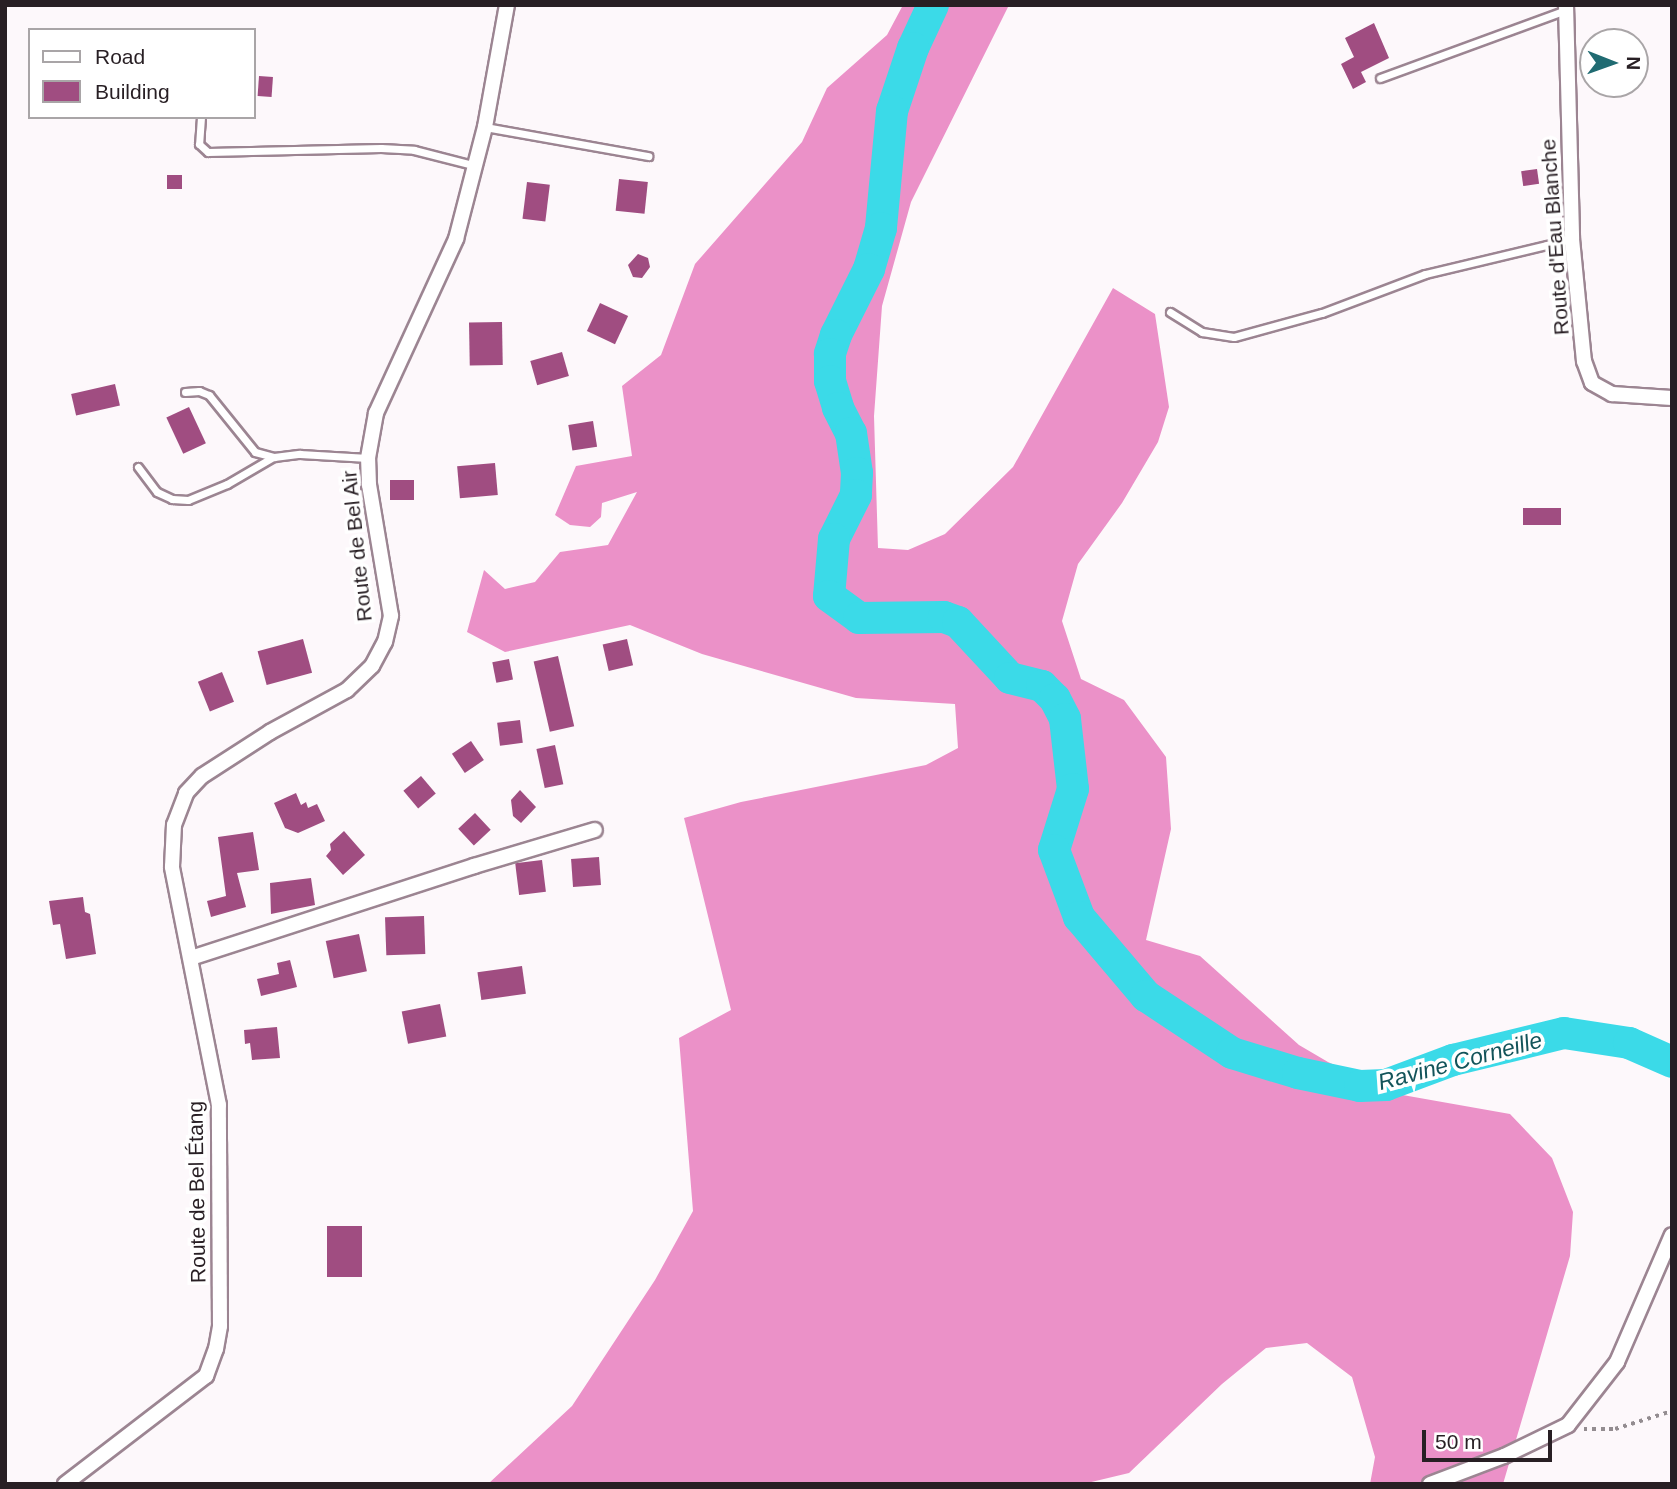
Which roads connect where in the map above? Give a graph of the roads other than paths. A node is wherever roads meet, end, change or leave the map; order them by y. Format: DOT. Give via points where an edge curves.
graph roads {
  1 [pos="507,5"];
  2 [pos="1566,8"];
  3 [pos="1380,78"];
  4 [pos="201,119"];
  5 [pos="485,127"];
  6 [pos="648,156"];
  7 [pos="473,165"];
  8 [pos="1572,239"];
  9 [pos="1170,312"];
  10 [pos="185,392"];
  11 [pos="1672,398"];
  12 [pos="274,457"];
  13 [pos="368,458"];
  14 [pos="138,467"];
  15 [pos="186,793"];
  16 [pos="595,830"];
  17 [pos="191,958"];
  18 [pos="1672,1235"];
  19 [pos="65,1484"];
  20 [pos="1430,1484"];
  1 -- 5 [label="street, Route de Bel Air"];
  2 -- 3 [label="lane"];
  2 -- 8 [label="street, Route d'Eau Blanche"];
  4 -- 7 [label="lane" via="199,144 208,152 381,148 414,150"];
  5 -- 6 [label="lane"];
  5 -- 7 [label="street, Route de Bel Air"];
  7 -- 13 [label="street, Route de Bel Air" via="456,239 376,413"];
  8 -- 9 [label="lane" via="1425,274 1322,313 1234,337 1202,332"];
  8 -- 11 [label="street, Route d'Eau Blanche" via="1584,361 1592,383 1612,394"];
  10 -- 12 [label="lane" via="209,395 248,447"];
  12 -- 13 [label="lane"];
  12 -- 14 [label="lane" via="187,500 158,492"];
  13 -- 15 [label="street, Route de Bel Air" via="391,616 385,642 372,666 347,690 270,732 202,776"];
  15 -- 17 [label="street, Route de Bel Étang" via="174,825 172,867"];
  16 -- 17 [label="street"];
  17 -- 19 [label="street, Route de Bel Étang" via="219,1105 220,1325 216,1349 206,1376"];
  18 -- 20 [label="street" via="1618,1362 1571,1420 1504,1456"];
}
